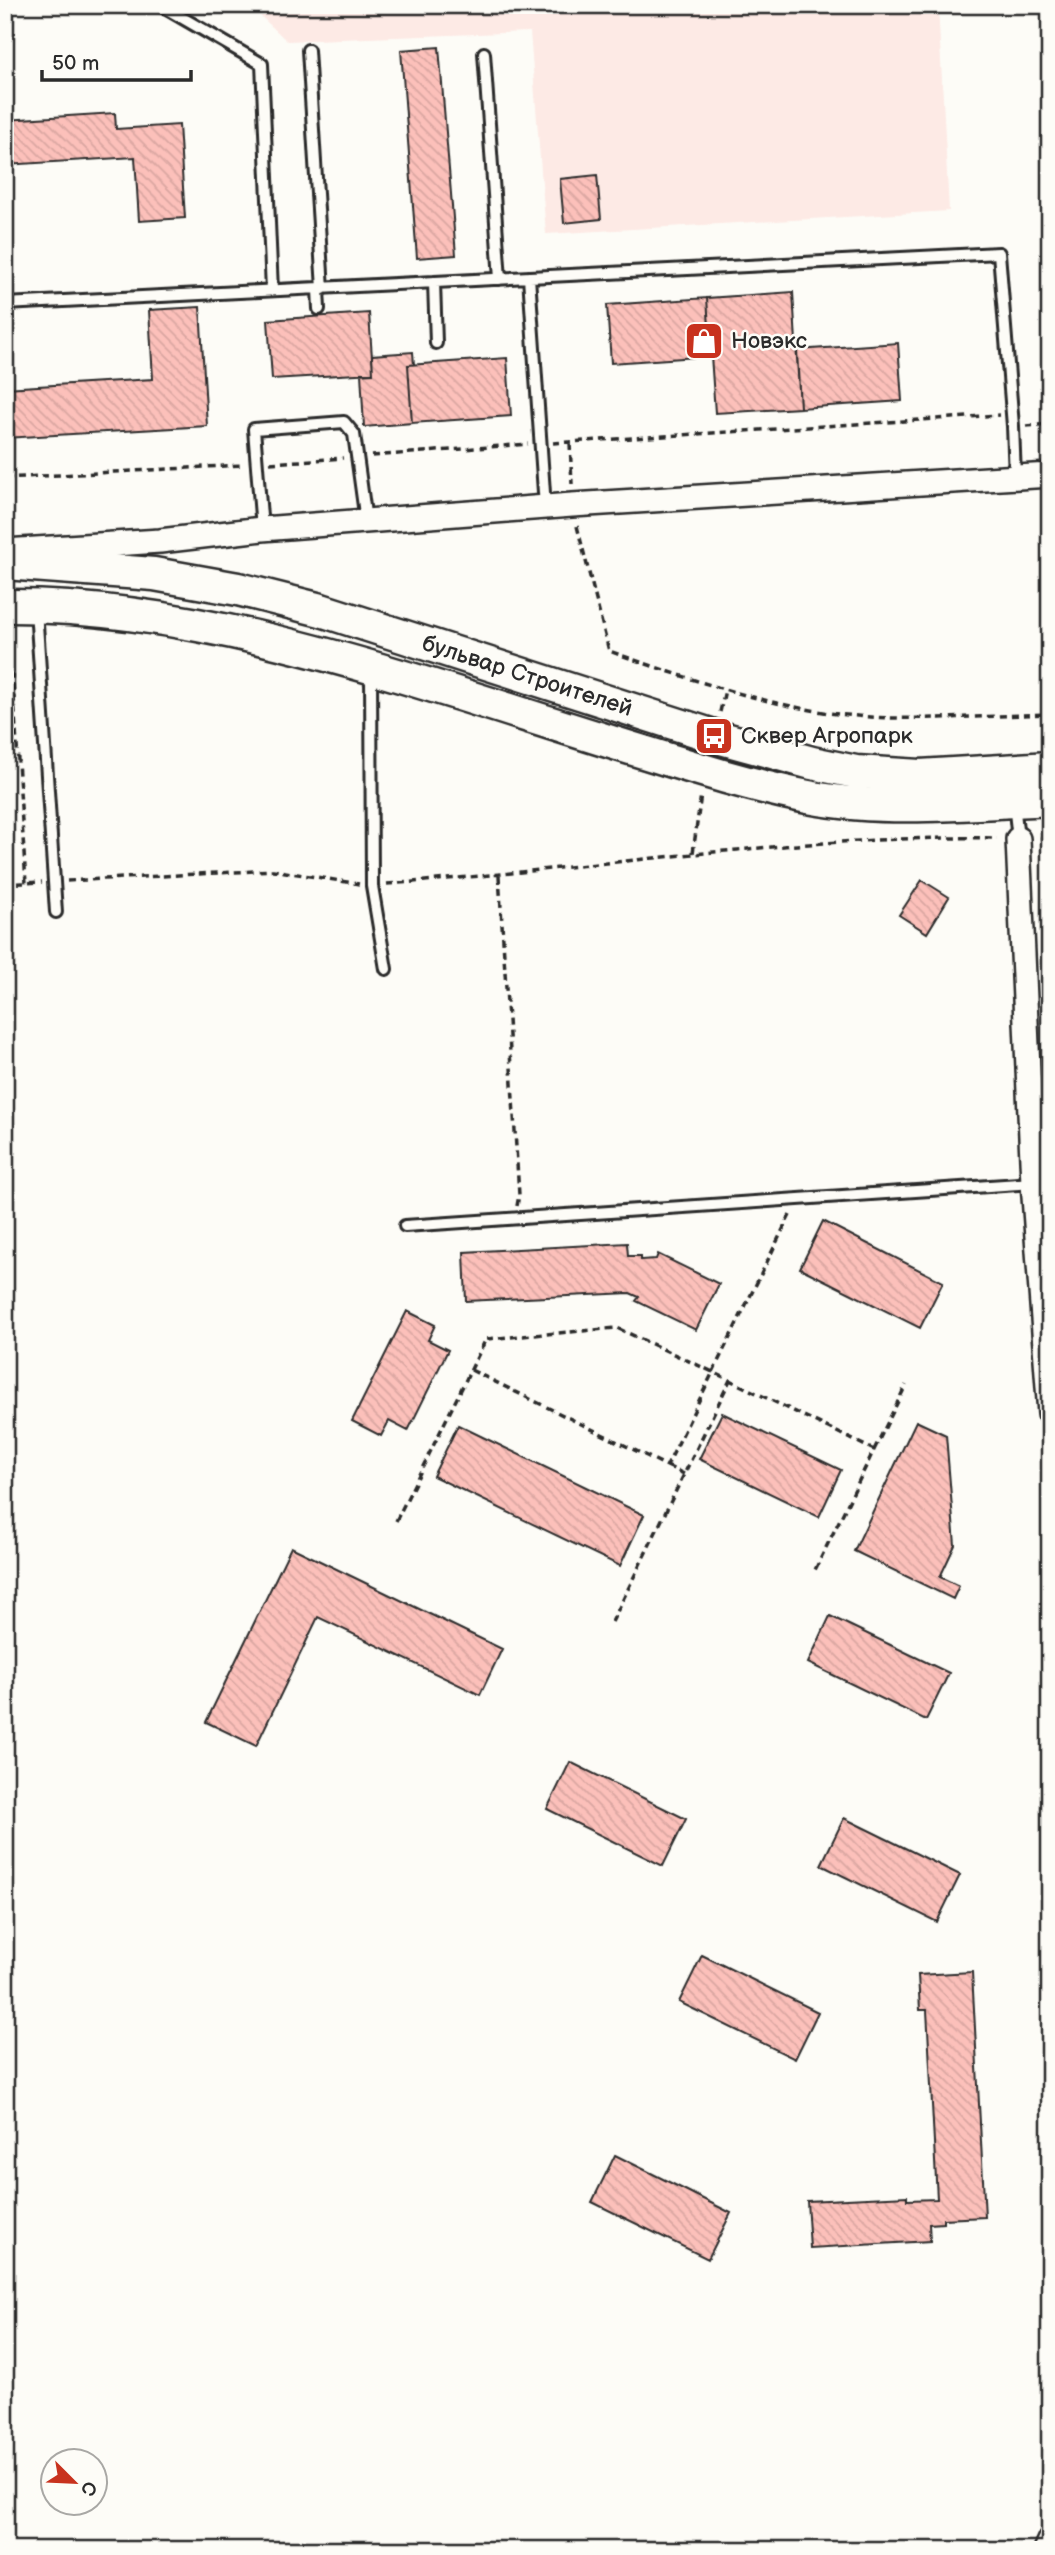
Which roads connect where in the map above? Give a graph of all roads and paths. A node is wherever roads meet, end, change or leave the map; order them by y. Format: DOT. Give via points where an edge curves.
graph roads {
  1 [pos="160,5"];
  2 [pos="308,50"];
  3 [pos="484,53"];
  4 [pos="529,277"];
  5 [pos="500,279"];
  6 [pos="434,282"];
  7 [pos="320,289"];
  8 [pos="272,290"];
  9 [pos="5,304"];
  10 [pos="319,309"];
  11 [pos="436,343"];
  12 [pos="1012,414"];
  13 [pos="1050,424"];
  14 [pos="1013,426"];
  15 [pos="570,442"];
  16 [pos="542,443"];
  17 [pos="359,457"];
  18 [pos="256,464"];
  19 [pos="1050,475"];
  20 [pos="1015,477"];
  21 [pos="5,478"];
  22 [pos="572,505"];
  23 [pos="545,508"];
  24 [pos="366,522"];
  25 [pos="262,529"];
  26 [pos="160,541"];
  27 [pos="5,551"];
  28 [pos="5,563"];
  29 [pos="154,574"];
  30 [pos="20,606"];
  31 [pos="379,627"];
  32 [pos="5,663"];
  33 [pos="371,667"];
  34 [pos="1050,714"];
  35 [pos="1050,768"];
  36 [pos="1012,785"];
  37 [pos="1050,799"];
  38 [pos="1050,838"];
  39 [pos="1018,839"];
  40 [pos="499,876"];
  41 [pos="53,882"];
  42 [pos="26,883"];
  43 [pos="5,884"];
  44 [pos="372,886"];
  45 [pos="55,912"];
  46 [pos="386,969"];
  47 [pos="1033,1182"];
  48 [pos="797,1200"];
  49 [pos="515,1217"];
  50 [pos="405,1226"];
  51 [pos="471,1370"];
  52 [pos="713,1372"];
  53 [pos="730,1380"];
  54 [pos="905,1385"];
  55 [pos="1050,1414"];
  56 [pos="874,1450"];
  57 [pos="667,1466"];
  58 [pos="684,1474"];
  59 [pos="396,1521"];
  60 [pos="815,1570"];
  61 [pos="612,1622"];
  62 [pos="1050,2539"];
  63 [pos="1045,2550"];
  1 -- 8 [label="lane" via="262,64"];
  2 -- 7 [label="lane"];
  3 -- 5 [label="lane"];
  4 -- 5 [label="lane"];
  4 -- 12 [label="lane" via="999,253"];
  4 -- 16 [label="lane"];
  5 -- 6 [label="lane"];
  6 -- 7 [label="lane"];
  6 -- 11 [label="lane"];
  7 -- 8 [label="lane"];
  7 -- 10 [label="lane"];
  8 -- 9 [label="lane"];
  12 -- 14 [label="lane"];
  12 -- 15 [label="path"];
  13 -- 14 [label="path"];
  14 -- 20 [label="lane"];
  15 -- 16 [label="path"];
  15 -- 22 [label="path"];
  16 -- 17 [label="path"];
  16 -- 23 [label="lane"];
  17 -- 18 [label="path"];
  17 -- 18 [label="lane" via="354,434 344,422 254,429"];
  17 -- 24 [label="lane"];
  18 -- 21 [label="path"];
  18 -- 25 [label="lane"];
  19 -- 20 [label="street"];
  20 -- 22 [label="street"];
  22 -- 23 [label="street"];
  22 -- 34 [label="path" via="609,651 725,690 833,713"];
  23 -- 24 [label="street"];
  24 -- 25 [label="street"];
  25 -- 26 [label="street"];
  26 -- 27 [label="street"];
  26 -- 29 [label="street" via="153,559"];
  28 -- 29 [label="main road, бульвар Строителей"];
  29 -- 31 [label="main road, бульвар Строителей" via="238,589"];
  30 -- 33 [label="main road, бульвар Строителей" via="159,618"];
  30 -- 41 [label="lane"];
  31 -- 33 [label="street"];
  31 -- 36 [label="main road, бульвар Строителей" via="714,736 812,763 856,772"];
  32 -- 42 [label="path" via="12,669"];
  33 -- 36 [label="main road, бульвар Строителей" via="704,771 808,797 914,805"];
  33 -- 44 [label="lane"];
  35 -- 36 [label="main road, бульвар Строителей"];
  36 -- 37 [label="main road, бульвар Строителей"];
  36 -- 39 [label="lane"];
  38 -- 39 [label="path"];
  39 -- 40 [label="path" via="827,842"];
  39 -- 47 [label="street"];
  40 -- 44 [label="path"];
  40 -- 49 [label="path" via="519,1195"];
  41 -- 42 [label="path"];
  41 -- 44 [label="path" via="273,870"];
  41 -- 45 [label="lane"];
  42 -- 43 [label="path"];
  44 -- 46 [label="lane"];
  47 -- 48 [label="lane"];
  47 -- 55 [label="street"];
  48 -- 49 [label="lane"];
  48 -- 52 [label="path"];
  49 -- 50 [label="lane"];
  51 -- 52 [label="path" via="486,1339 617,1328"];
  51 -- 57 [label="path"];
  51 -- 59 [label="path"];
  52 -- 53 [label="path"];
  52 -- 57 [label="path"];
  53 -- 56 [label="path"];
  53 -- 58 [label="path"];
  54 -- 56 [label="path"];
  56 -- 60 [label="path"];
  57 -- 58 [label="path"];
  58 -- 61 [label="path"];
  62 -- 63 [label="street"];
}
